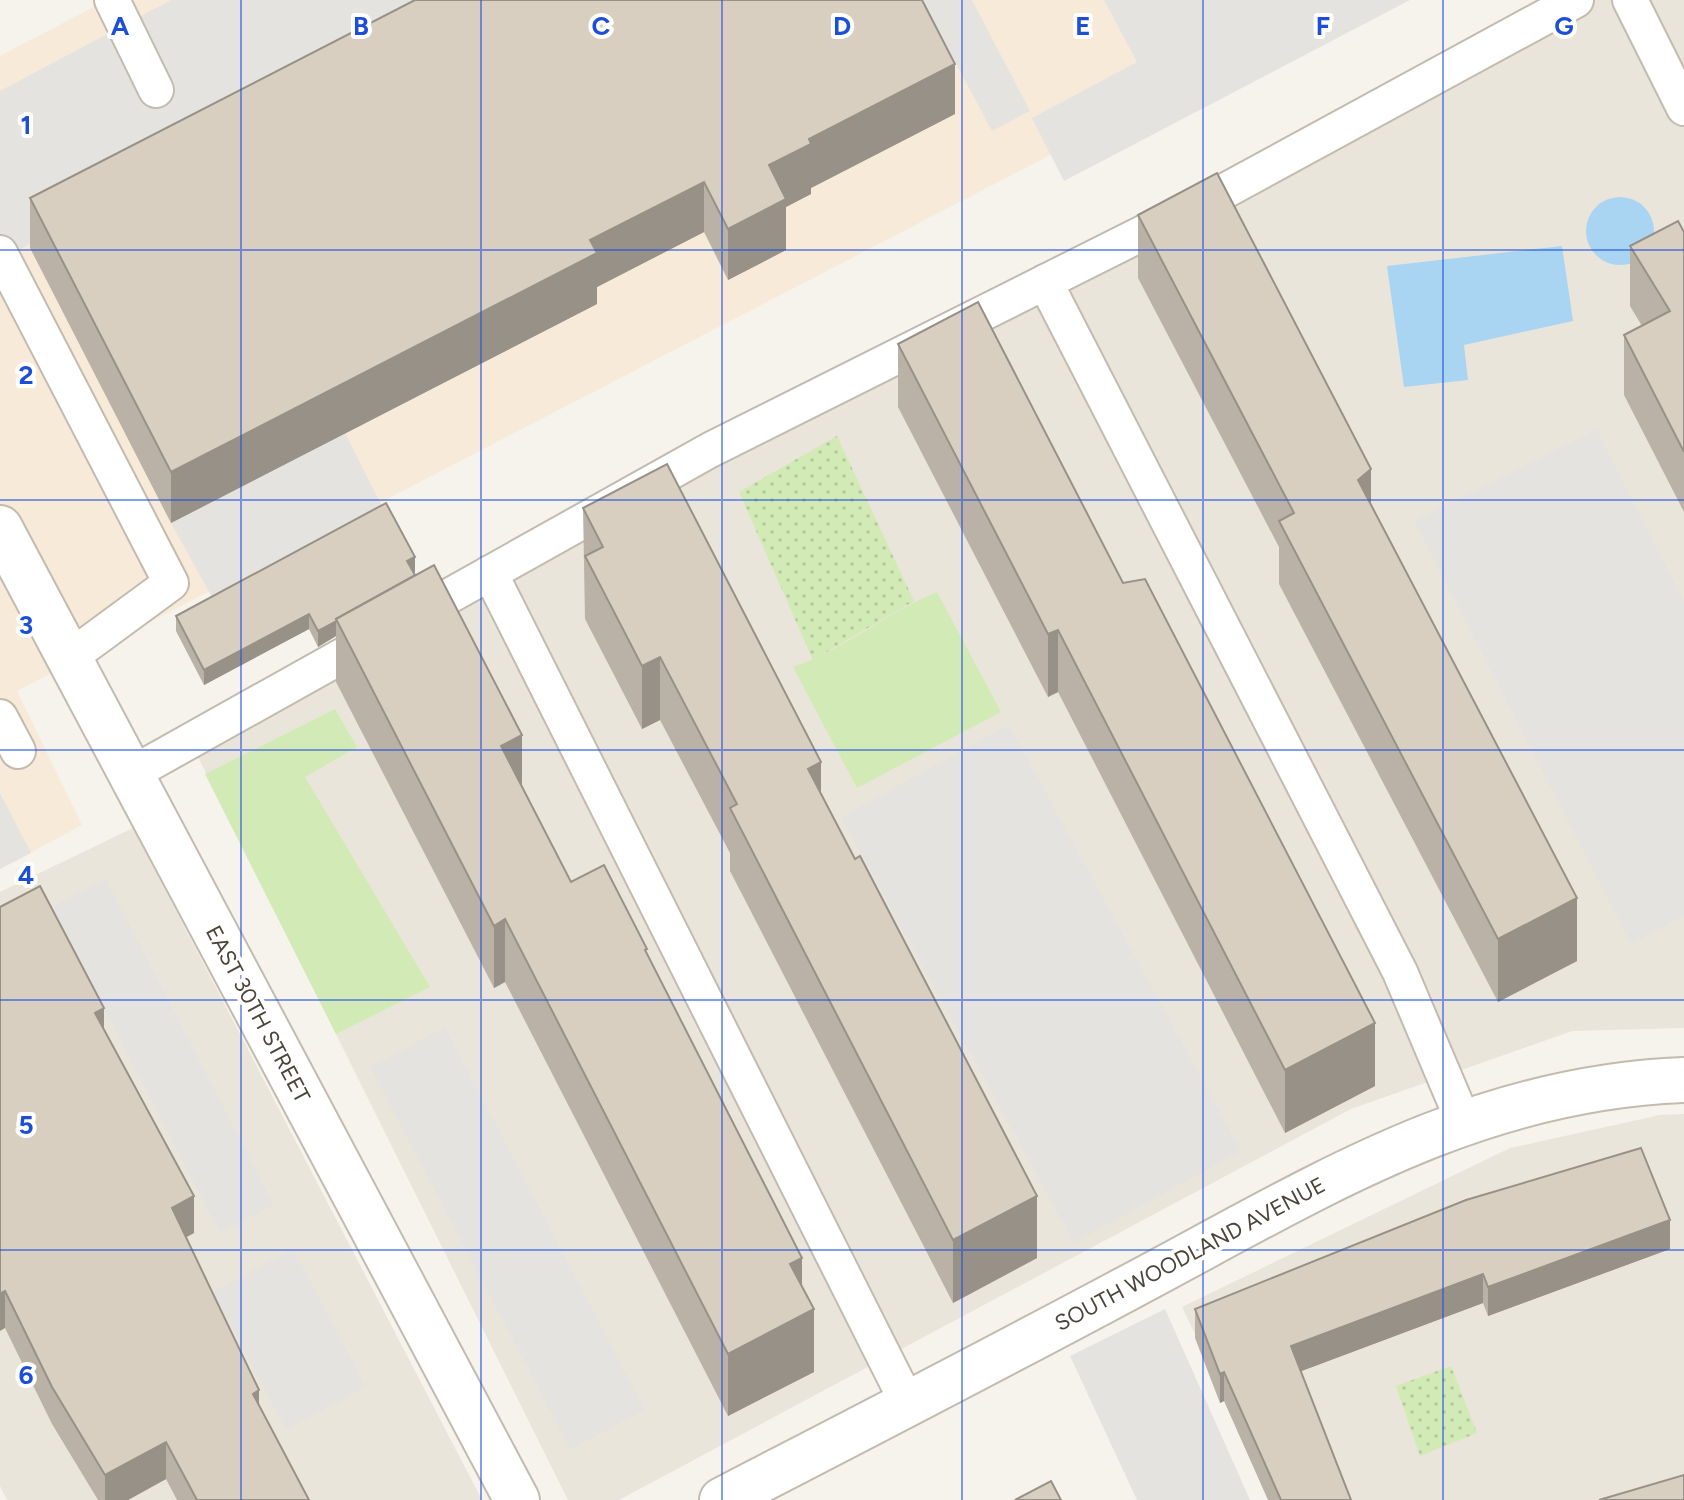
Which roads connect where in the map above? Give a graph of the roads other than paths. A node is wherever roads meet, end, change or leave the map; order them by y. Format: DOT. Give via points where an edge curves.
graph roads {
  1 [pos="112,0"];
  2 [pos="1576,0"];
  3 [pos="1630,0"];
  4 [pos="156,90"];
  5 [pos="1684,108"];
  6 [pos="0,253"];
  7 [pos="1045,282"];
  8 [pos="0,528"];
  9 [pos="490,573"];
  10 [pos="69,658"];
  11 [pos="0,717"];
  12 [pos="18,751"];
  13 [pos="131,774"];
  14 [pos="1684,1080"];
  15 [pos="1464,1123"];
  16 [pos="908,1404"];
  17 [pos="517,1500"];
  18 [pos="722,1500"];
  1 -- 4 [label="lane"];
  2 -- 7 [label="lane" via="1199,205"];
  3 -- 5 [label="lane"];
  6 -- 10 [label="lane" via="171,583"];
  7 -- 9 [label="lane" via="710,450"];
  7 -- 15 [label="lane" via="1400,972"];
  8 -- 10 [label="street, EAST 30TH STREET"];
  9 -- 13 [label="lane"];
  9 -- 16 [label="lane"];
  10 -- 13 [label="street, EAST 30TH STREET"];
  11 -- 12 [label="lane"];
  13 -- 17 [label="street, EAST 30TH STREET"];
  14 -- 15 [label="street, SOUTH WOODLAND AVENUE" via="1584,1090"];
  15 -- 16 [label="street, SOUTH WOODLAND AVENUE" via="1340,1173"];
  16 -- 18 [label="street, SOUTH WOODLAND AVENUE"];
}
